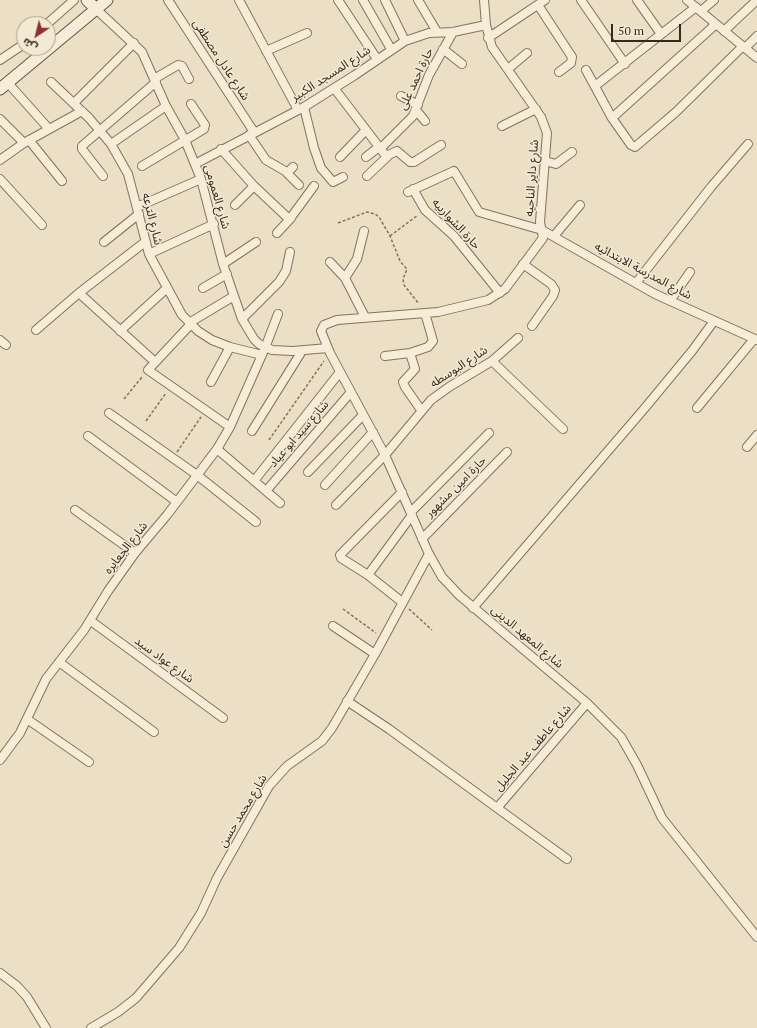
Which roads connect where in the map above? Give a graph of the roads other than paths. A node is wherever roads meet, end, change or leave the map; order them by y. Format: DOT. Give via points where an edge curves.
graph roads {
  1 [pos="74,0"];
  2 [pos="87,0"];
  3 [pos="107,0"];
  4 [pos="168,0"];
  5 [pos="239,0"];
  6 [pos="338,0"];
  7 [pos="363,0"];
  8 [pos="385,0"];
  9 [pos="418,0"];
  10 [pos="484,0"];
  11 [pos="545,0"];
  12 [pos="581,0"];
  13 [pos="637,0"];
  14 [pos="687,0"];
  15 [pos="714,0"];
  16 [pos="757,0"];
  17 [pos="538,5"];
  18 [pos="96,8"];
  19 [pos="698,9"];
  20 [pos="56,16"];
  21 [pos="716,24"];
  22 [pos="486,25"];
  23 [pos="724,30"];
  24 [pos="437,32"];
  25 [pos="453,32"];
  26 [pos="307,33"];
  27 [pos="661,34"];
  28 [pos="757,36"];
  29 [pos="488,38"];
  30 [pos="405,41"];
  31 [pos="134,44"];
  32 [pos="744,47"];
  33 [pos="16,49"];
  34 [pos="391,49"];
  35 [pos="444,49"];
  36 [pos="266,51"];
  37 [pos="527,53"];
  38 [pos="757,58"];
  39 [pos="377,59"];
  40 [pos="0,60"];
  41 [pos="462,64"];
  42 [pos="625,64"];
  43 [pos="508,68"];
  44 [pos="586,70"];
  45 [pos="559,72"];
  46 [pos="155,80"];
  47 [pos="189,80"];
  48 [pos="51,82"];
  49 [pos="4,86"];
  50 [pos="595,86"];
  51 [pos="334,88"];
  52 [pos="401,96"];
  53 [pos="74,103"];
  54 [pos="191,104"];
  55 [pos="166,106"];
  56 [pos="417,107"];
  57 [pos="301,108"];
  58 [pos="536,109"];
  59 [pos="82,111"];
  60 [pos="612,118"];
  61 [pos="0,119"];
  62 [pos="425,121"];
  63 [pos="502,126"];
  64 [pos="49,129"];
  65 [pos="99,129"];
  66 [pos="366,130"];
  67 [pos="252,133"];
  68 [pos="185,140"];
  69 [pos="27,141"];
  70 [pos="111,144"];
  71 [pos="441,144"];
  72 [pos="748,144"];
  73 [pos="380,148"];
  74 [pos="221,149"];
  75 [pos="572,152"];
  76 [pos="388,156"];
  77 [pos="340,157"];
  78 [pos="366,157"];
  79 [pos="0,160"];
  80 [pos="545,161"];
  81 [pos="195,164"];
  82 [pos="142,166"];
  83 [pos="103,176"];
  84 [pos="367,176"];
  85 [pos="343,177"];
  86 [pos="0,179"];
  87 [pos="201,179"];
  88 [pos="62,181"];
  89 [pos="299,185"];
  90 [pos="254,186"];
  91 [pos="314,186"];
  92 [pos="411,190"];
  93 [pos="235,205"];
  94 [pos="580,205"];
  95 [pos="138,210"];
  96 [pos="291,218"];
  97 [pos="214,224"];
  98 [pos="42,225"];
  99 [pos="542,230"];
  100 [pos="364,231"];
  101 [pos="278,233"];
  102 [pos="554,236"];
  103 [pos="104,242"];
  104 [pos="145,242"];
  105 [pos="256,242"];
  106 [pos="290,252"];
  107 [pos="149,254"];
  108 [pos="330,262"];
  109 [pos="223,264"];
  110 [pos="523,264"];
  111 [pos="690,272"];
  112 [pos="227,274"];
  113 [pos="345,278"];
  114 [pos="636,283"];
  115 [pos="167,288"];
  116 [pos="203,288"];
  117 [pos="79,293"];
  118 [pos="500,293"];
  119 [pos="234,296"];
  120 [pos="670,301"];
  121 [pos="424,313"];
  122 [pos="278,314"];
  123 [pos="365,317"];
  124 [pos="242,319"];
  125 [pos="714,321"];
  126 [pos="189,324"];
  127 [pos="532,326"];
  128 [pos="36,330"];
  129 [pos="120,331"];
  130 [pos="321,331"];
  131 [pos="518,338"];
  132 [pos="756,340"];
  133 [pos="230,347"];
  134 [pos="264,351"];
  135 [pos="302,351"];
  136 [pos="329,351"];
  137 [pos="410,353"];
  138 [pos="385,356"];
  139 [pos="492,361"];
  140 [pos="155,362"];
  141 [pos="340,372"];
  142 [pos="211,382"];
  143 [pos="351,392"];
  144 [pos="698,408"];
  145 [pos="421,410"];
  146 [pos="109,413"];
  147 [pos="363,415"];
  148 [pos="230,427"];
  149 [pos="562,429"];
  150 [pos="252,431"];
  151 [pos="373,432"];
  152 [pos="489,433"];
  153 [pos="757,435"];
  154 [pos="88,436"];
  155 [pos="747,447"];
  156 [pos="217,449"];
  157 [pos="507,452"];
  158 [pos="385,455"];
  159 [pos="308,472"];
  160 [pos="197,475"];
  161 [pos="254,481"];
  162 [pos="325,485"];
  163 [pos="266,491"];
  164 [pos="402,492"];
  165 [pos="177,502"];
  166 [pos="280,503"];
  167 [pos="336,505"];
  168 [pos="75,510"];
  169 [pos="411,513"];
  170 [pos="256,522"];
  171 [pos="422,539"];
  172 [pos="135,554"];
  173 [pos="429,554"];
  174 [pos="368,575"];
  175 [pos="402,602"];
  176 [pos="473,608"];
  177 [pos="91,621"];
  178 [pos="333,626"];
  179 [pos="375,654"];
  180 [pos="59,662"];
  181 [pos="347,701"];
  182 [pos="587,703"];
  183 [pos="223,718"];
  184 [pos="27,719"];
  185 [pos="154,732"];
  186 [pos="0,760"];
  187 [pos="89,762"];
  188 [pos="497,808"];
  189 [pos="566,859"];
  190 [pos="757,936"];
  191 [pos="0,973"];
  192 [pos="46,1028"];
  193 [pos="90,1028"];
  1 -- 20 [label="street"];
  2 -- 18 [label="main road"];
  3 -- 18 [label="main road"];
  4 -- 67 [label="street, شارع عادل مصطفى"];
  5 -- 36 [label="street"];
  6 -- 39 [label="street"];
  7 -- 34 [label="street"];
  8 -- 30 [label="street"];
  9 -- 24 [label="street"];
  10 -- 22 [label="street, شارع داير الناحيه"];
  11 -- 17 [label="street"];
  12 -- 42 [label="street"];
  13 -- 27 [label="street"];
  14 -- 19 [label="street"];
  15 -- 19 [label="street"];
  16 -- 23 [label="street"];
  17 -- 29 [label="street"];
  17 -- 45 [label="street" via="572,58 571,63"];
  18 -- 31 [label="street, شارع العمومى"];
  18 -- 49 [label="main road"];
  19 -- 21 [label="street"];
  19 -- 27 [label="street"];
  21 -- 23 [label="street"];
  21 -- 60 [label="street"];
  22 -- 25 [label="street, شارع المسجد الكبير"];
  22 -- 29 [label="street, شارع داير الناحيه"];
  23 -- 32 [label="street"];
  24 -- 25 [label="street, شارع المسجد الكبير"];
  24 -- 30 [label="street, شارع المسجد الكبير"];
  25 -- 35 [label="street, حارة احمد على"];
  26 -- 36 [label="street"];
  27 -- 42 [label="street"];
  28 -- 32 [label="street"];
  29 -- 43 [label="street, شارع داير الناحيه"];
  30 -- 34 [label="street, شارع المسجد الكبير"];
  31 -- 46 [label="street, شارع العمومى" via="142,52"];
  31 -- 53 [label="street"];
  32 -- 38 [label="street"];
  32 -- 60 [label="street" via="638,146 630,145"];
  33 -- 40 [label="street"];
  34 -- 39 [label="street, شارع المسجد الكبير"];
  35 -- 41 [label="street"];
  35 -- 56 [label="street, حارة احمد على" via="429,75"];
  36 -- 57 [label="street"];
  37 -- 43 [label="street"];
  39 -- 51 [label="street, شارع المسجد الكبير"];
  42 -- 50 [label="street"];
  43 -- 58 [label="street, شارع داير الناحيه"];
  44 -- 50 [label="street"];
  46 -- 47 [label="street" via="178,65 182,66"];
  46 -- 55 [label="street, شارع العمومى"];
  46 -- 65 [label="street"];
  48 -- 53 [label="street, شارع الترعه"];
  49 -- 64 [label="street"];
  50 -- 60 [label="street"];
  51 -- 57 [label="street, شارع المسجد الكبير"];
  51 -- 66 [label="street"];
  52 -- 56 [label="street"];
  53 -- 59 [label="street, شارع الترعه"];
  54 -- 68 [label="street" via="205,128"];
  55 -- 68 [label="street, شارع العمومى"];
  55 -- 70 [label="street"];
  56 -- 62 [label="street"];
  56 -- 73 [label="street, حارة احمد على" via="409,121"];
  57 -- 67 [label="street, شارع المسجد الكبير"];
  57 -- 85 [label="street" via="321,168 333,182"];
  58 -- 63 [label="street"];
  58 -- 80 [label="street, شارع داير الناحيه" via="547,133"];
  59 -- 64 [label="street"];
  59 -- 65 [label="street, شارع الترعه"];
  61 -- 69 [label="street"];
  64 -- 69 [label="street"];
  65 -- 70 [label="street, شارع الترعه"];
  65 -- 83 [label="street" via="82,148"];
  66 -- 73 [label="street"];
  66 -- 77 [label="street"];
  67 -- 74 [label="street, شارع المسجد الكبير"];
  67 -- 89 [label="street, شارع عادل مصطفى" via="266,160 290,170"];
  68 -- 81 [label="street, شارع العمومى"];
  68 -- 82 [label="street"];
  69 -- 79 [label="street"];
  69 -- 88 [label="street"];
  70 -- 95 [label="street, شارع الترعه" via="128,174"];
  71 -- 76 [label="street" via="414,162 410,162 397,150"];
  72 -- 114 [label="street"];
  73 -- 76 [label="street"];
  73 -- 78 [label="street, حارة احمد على"];
  74 -- 81 [label="street, شارع المسجد الكبير"];
  74 -- 90 [label="street"];
  75 -- 80 [label="street" via="556,164"];
  76 -- 84 [label="street"];
  80 -- 99 [label="street, شارع داير الناحيه" via="540,222"];
  81 -- 87 [label="street, شارع العمومى"];
  86 -- 98 [label="street"];
  87 -- 95 [label="street"];
  87 -- 97 [label="street, شارع العمومى"];
  90 -- 93 [label="street"];
  90 -- 96 [label="street"];
  91 -- 96 [label="street"];
  92 -- 99 [label="street, شارع المدرسة الابتدائيه" via="454,171 479,212"];
  92 -- 118 [label="street, حارة الشواربيه" via="425,210 454,236"];
  94 -- 102 [label="street"];
  95 -- 103 [label="street"];
  95 -- 104 [label="street, شارع الترعه"];
  96 -- 101 [label="street"];
  97 -- 107 [label="street"];
  97 -- 109 [label="street, شارع العمومى"];
  99 -- 102 [label="street, شارع المدرسة الابتدائيه"];
  99 -- 110 [label="street, شارع داير الناحيه" via="543,238"];
  100 -- 113 [label="street" via="357,259"];
  102 -- 114 [label="street, شارع المدرسة الابتدائيه"];
  104 -- 107 [label="street, شارع الترعه"];
  104 -- 117 [label="street"];
  105 -- 109 [label="street"];
  106 -- 124 [label="street" via="283,277"];
  107 -- 115 [label="street, شارع الترعه"];
  108 -- 113 [label="street"];
  109 -- 112 [label="street, شارع العمومى"];
  110 -- 118 [label="street, شارع داير الناحيه"];
  110 -- 127 [label="street" via="551,284 555,290"];
  111 -- 120 [label="street"];
  112 -- 116 [label="street"];
  112 -- 119 [label="street, شارع العمومى"];
  113 -- 123 [label="street"];
  114 -- 120 [label="street, شارع المدرسة الابتدائيه"];
  115 -- 126 [label="street, شارع الترعه"];
  115 -- 129 [label="street"];
  117 -- 128 [label="street"];
  117 -- 129 [label="street"];
  118 -- 121 [label="street, شارع داير الناحيه" via="481,302"];
  119 -- 124 [label="street, شارع العمومى"];
  119 -- 126 [label="street"];
  120 -- 125 [label="street, شارع المدرسة الابتدائيه"];
  121 -- 123 [label="street, شارع داير الناحيه"];
  121 -- 137 [label="street" via="433,341 428,347"];
  122 -- 134 [label="street, شارع الجعايره"];
  123 -- 130 [label="street, شارع داير الناحيه" via="336,320 324,325"];
  124 -- 134 [label="street, شارع العمومى"];
  125 -- 132 [label="street, شارع المدرسة الابتدائيه"];
  125 -- 176 [label="street" via="644,409"];
  126 -- 133 [label="street, شارع الترعه" via="212,340"];
  126 -- 140 [label="street"];
  129 -- 140 [label="street"];
  130 -- 136 [label="street, شارع المعهد الدينى"];
  131 -- 139 [label="street, شارع البوسطه"];
  132 -- 144 [label="street"];
  133 -- 134 [label="street, شارع الترعه"];
  133 -- 142 [label="street"];
  134 -- 135 [label="street"];
  134 -- 148 [label="street, شارع الجعايره"];
  135 -- 136 [label="street"];
  135 -- 150 [label="street"];
  136 -- 141 [label="street, شارع المعهد الدينى"];
  137 -- 138 [label="street"];
  137 -- 145 [label="street" via="415,369 405,379 404,384"];
  139 -- 145 [label="street, شارع البوسطه" via="439,393"];
  139 -- 149 [label="street"];
  140 -- 148 [label="street" via="148,370"];
  141 -- 143 [label="street, شارع المعهد الدينى"];
  141 -- 161 [label="street"];
  143 -- 147 [label="street, شارع المعهد الدينى"];
  143 -- 163 [label="street, شارع سيد ابو عياد"];
  145 -- 158 [label="street, شارع البوسطه"];
  146 -- 160 [label="street"];
  147 -- 151 [label="street, شارع المعهد الدينى"];
  147 -- 159 [label="street"];
  148 -- 156 [label="street, شارع الجعايره"];
  151 -- 158 [label="street, شارع المعهد الدينى"];
  151 -- 162 [label="street"];
  152 -- 169 [label="street"];
  153 -- 155 [label="street"];
  154 -- 165 [label="street"];
  156 -- 160 [label="street, شارع الجعايره"];
  156 -- 161 [label="street"];
  157 -- 171 [label="street, حارة امين مشهور"];
  158 -- 164 [label="street, شارع المعهد الدينى"];
  158 -- 167 [label="street, شارع البوسطه"];
  160 -- 165 [label="street, شارع الجعايره"];
  160 -- 170 [label="street"];
  161 -- 163 [label="street"];
  163 -- 166 [label="street"];
  164 -- 169 [label="street, شارع المعهد الدينى"];
  164 -- 174 [label="street" via="340,555"];
  165 -- 172 [label="street, شارع الجعايره"];
  168 -- 172 [label="street"];
  169 -- 171 [label="street, شارع المعهد الدينى"];
  169 -- 174 [label="street"];
  171 -- 173 [label="street, شارع المعهد الدينى"];
  172 -- 177 [label="street, شارع الجعايره" via="108,591"];
  173 -- 175 [label="street, شارع محمد حسن"];
  173 -- 176 [label="street, شارع المعهد الدينى" via="451,587"];
  174 -- 175 [label="street"];
  175 -- 179 [label="street, شارع محمد حسن"];
  176 -- 182 [label="street, شارع المعهد الدينى"];
  177 -- 180 [label="street, شارع الجعايره"];
  177 -- 183 [label="street, شارع عواد سيد"];
  178 -- 179 [label="street"];
  179 -- 181 [label="street, شارع محمد حسن"];
  180 -- 184 [label="street, شارع الجعايره" via="46,680"];
  180 -- 185 [label="street"];
  181 -- 188 [label="street"];
  181 -- 193 [label="street, شارع محمد حسن" via="322,741 287,766 269,786 217,878 201,913 175,953 136,998"];
  182 -- 188 [label="street, شارع عاطف عبد الجليل"];
  182 -- 190 [label="street, شارع المعهد الدينى" via="621,737 662,818"];
  184 -- 186 [label="street, شارع الجعايره"];
  184 -- 187 [label="street"];
  188 -- 189 [label="street"];
  191 -- 192 [label="street" via="27,997"];
}
